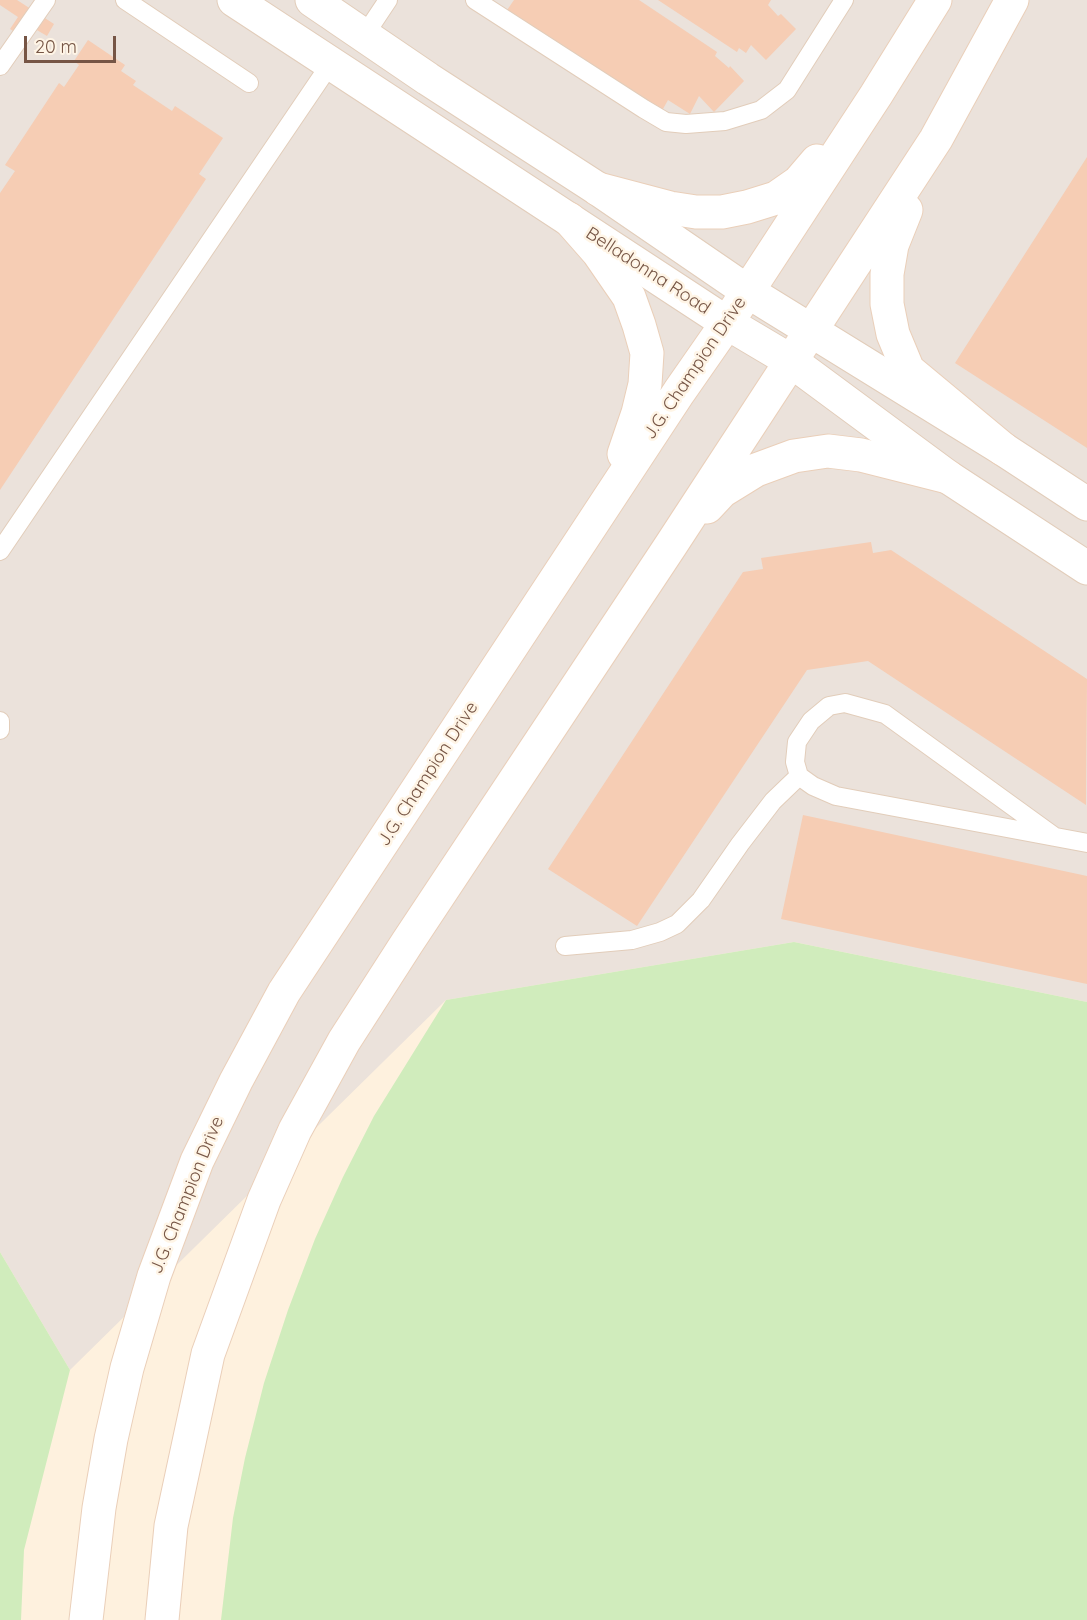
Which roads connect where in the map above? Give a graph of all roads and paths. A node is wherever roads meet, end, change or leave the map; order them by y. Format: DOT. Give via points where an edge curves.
graph roads {
  1 [pos="46,0"];
  2 [pos="125,0"];
  3 [pos="234,0"];
  4 [pos="312,0"];
  5 [pos="388,0"];
  6 [pos="475,0"];
  7 [pos="844,0"];
  8 [pos="935,0"];
  9 [pos="1012,0"];
  10 [pos="364,36"];
  11 [pos="330,63"];
  12 [pos="0,66"];
  13 [pos="249,83"];
  14 [pos="876,95"];
  15 [pos="936,139"];
  16 [pos="598,189"];
  17 [pos="569,219"];
  18 [pos="747,291"];
  19 [pos="727,323"];
  20 [pos="810,332"];
  21 [pos="791,362"];
  22 [pos="1003,449"];
  23 [pos="948,477"];
  24 [pos="608,501"];
  25 [pos="1087,504"];
  26 [pos="671,545"];
  27 [pos="0,551"];
  28 [pos="1087,568"];
  29 [pos="0,721"];
  30 [pos="0,730"];
  31 [pos="799,776"];
  32 [pos="1055,837"];
  33 [pos="1087,843"];
  34 [pos="565,946"];
  35 [pos="86,1620"];
  36 [pos="162,1620"];
  1 -- 12 [label="lane"];
  2 -- 13 [label="lane"];
  3 -- 11 [label="street, Belladonna Road"];
  4 -- 10 [label="street, Belladonna Road"];
  5 -- 10 [label="lane"];
  6 -- 7 [label="lane" via="644,110 666,122 686,124 726,121 761,110 787,90"];
  8 -- 14 [label="street, J.G. Champion Drive"];
  9 -- 15 [label="street"];
  10 -- 16 [label="street, Belladonna Road"];
  11 -- 17 [label="street, Belladonna Road"];
  11 -- 27 [label="lane"];
  14 -- 16 [label="street" via="799,182 776,198 722,212 696,212"];
  14 -- 18 [label="street, J.G. Champion Drive"];
  15 -- 20 [label="street"];
  15 -- 22 [label="street" via="892,244 887,304 893,334 908,370"];
  16 -- 18 [label="street, Belladonna Road"];
  17 -- 19 [label="street, Belladonna Road"];
  17 -- 24 [label="street" via="629,297 647,353 638,413"];
  18 -- 19 [label="street, J.G. Champion Drive"];
  18 -- 20 [label="street, Belladonna Road"];
  19 -- 21 [label="street, Belladonna Road"];
  19 -- 24 [label="street, J.G. Champion Drive"];
  20 -- 21 [label="street"];
  20 -- 22 [label="street, Belladonna Road"];
  21 -- 23 [label="street, Belladonna Road"];
  21 -- 26 [label="street"];
  22 -- 25 [label="street, Belladonna Road"];
  23 -- 26 [label="street" via="861,455 828,451 794,456 756,470 722,491"];
  23 -- 28 [label="street, Belladonna Road"];
  24 -- 35 [label="street, J.G. Champion Drive" via="284,992 197,1161 154,1276 127,1368 99,1508"];
  26 -- 36 [label="street" via="350,1032 295,1130 264,1200 208,1354 171,1526"];
  29 -- 30 [label="lane"];
  31 -- 32 [label="lane" via="836,796"];
  31 -- 32 [label="lane" via="795,762 797,742 812,721 829,706 854,705 885,714"];
  31 -- 34 [label="lane" via="773,801 701,900 677,924 632,940"];
  32 -- 33 [label="lane"];
}
